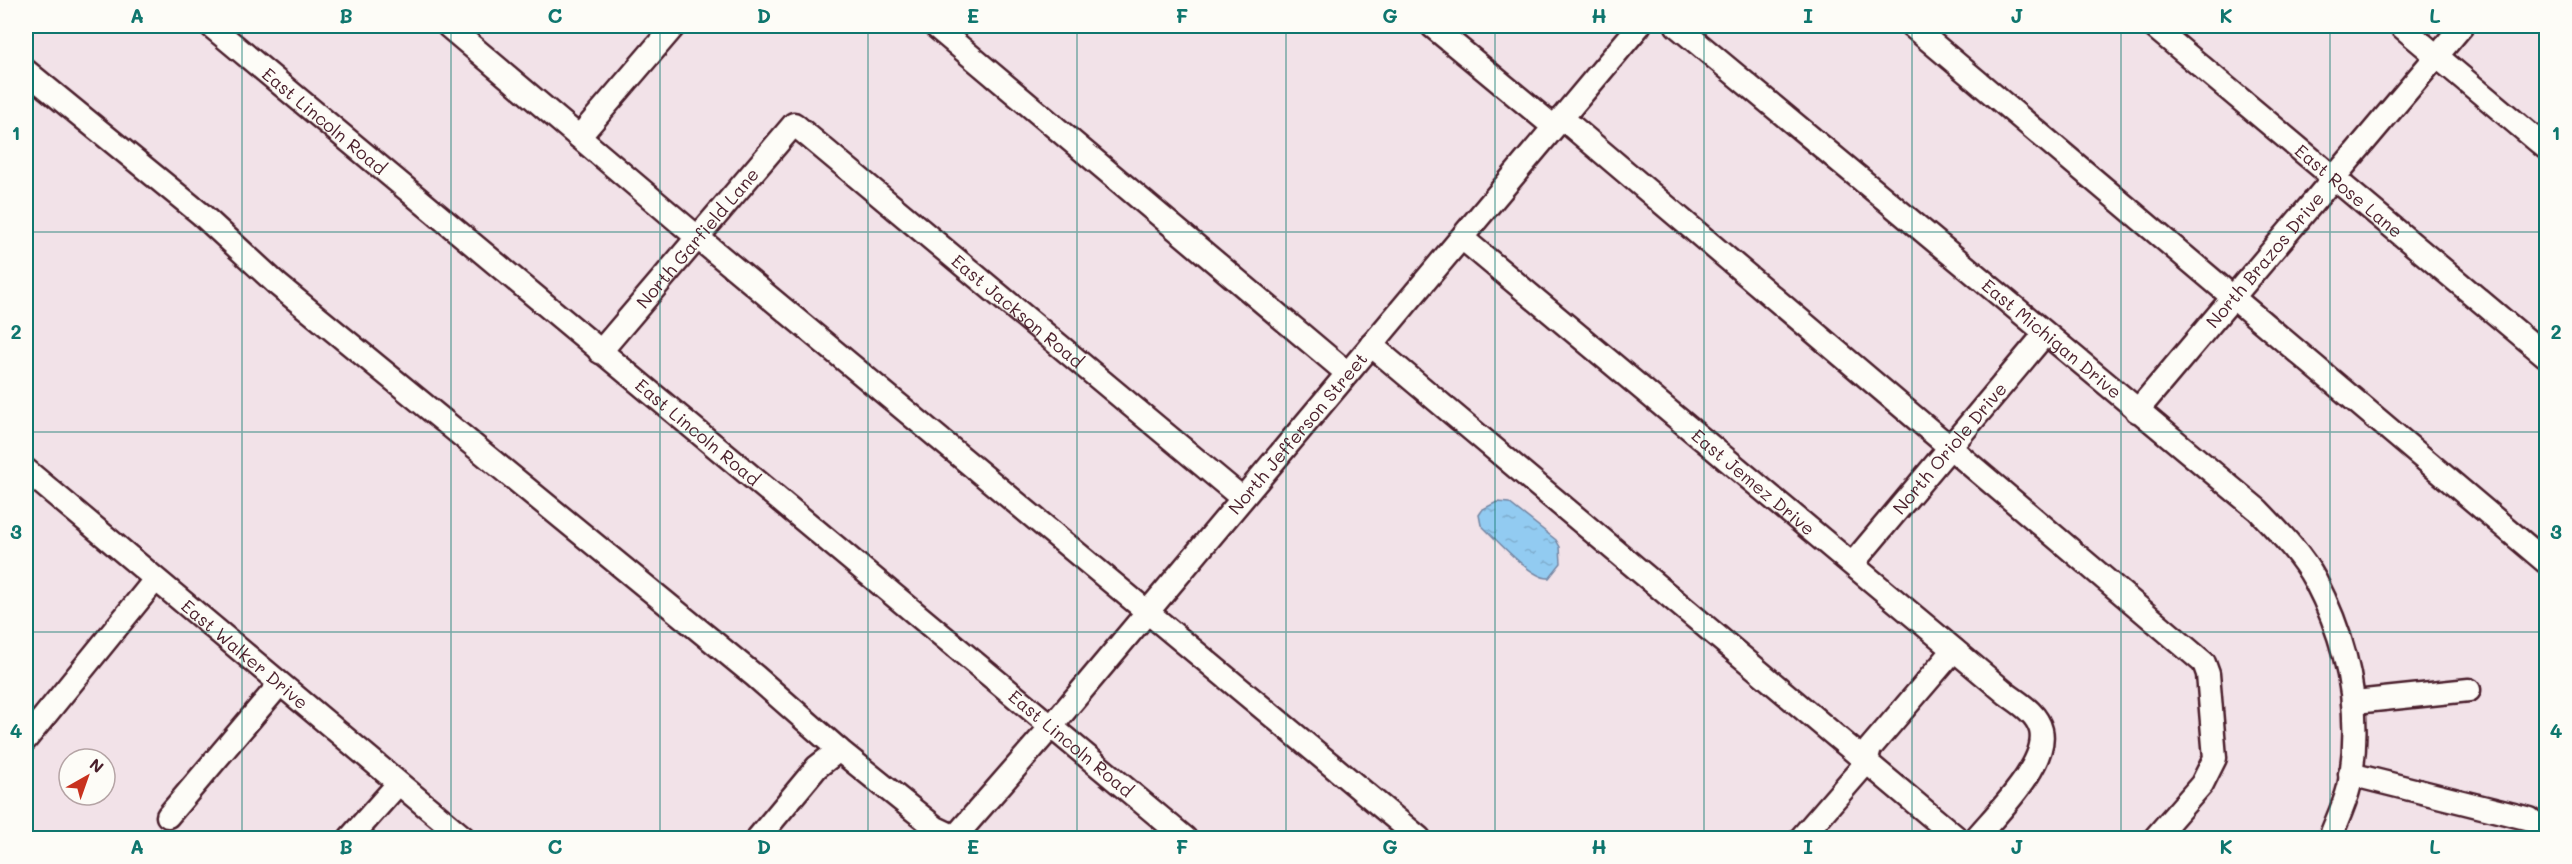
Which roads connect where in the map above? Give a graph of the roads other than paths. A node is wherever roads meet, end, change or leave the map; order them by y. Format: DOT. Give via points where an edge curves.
graph roads {
  1 [pos="211,26"];
  2 [pos="448,26"];
  3 [pos="674,26"];
  4 [pos="935,26"];
  5 [pos="1432,26"];
  6 [pos="1639,26"];
  7 [pos="1677,26"];
  8 [pos="1912,26"];
  9 [pos="2153,26"];
  10 [pos="2401,26"];
  11 [pos="2462,26"];
  12 [pos="2437,55"];
  13 [pos="26,70"];
  14 [pos="1558,122"];
  15 [pos="794,124"];
  16 [pos="579,136"];
  17 [pos="2547,148"];
  18 [pos="2334,178"];
  19 [pos="698,237"];
  20 [pos="1462,238"];
  21 [pos="2233,297"];
  22 [pos="2045,334"];
  23 [pos="1371,345"];
  24 [pos="600,352"];
  25 [pos="2547,357"];
  26 [pos="1347,373"];
  27 [pos="2137,411"];
  28 [pos="1949,447"];
  29 [pos="30,482"];
  30 [pos="1242,498"];
  31 [pos="2547,562"];
  32 [pos="1853,563"];
  33 [pos="155,580"];
  34 [pos="1147,611"];
  35 [pos="1954,650"];
  36 [pos="279,685"];
  37 [pos="2469,690"];
  38 [pos="2355,702"];
  39 [pos="1051,727"];
  40 [pos="26,739"];
  41 [pos="840,750"];
  42 [pos="1866,763"];
  43 [pos="2350,774"];
  44 [pos="398,784"];
  45 [pos="168,816"];
  46 [pos="2543,833"];
  47 [pos="350,838"];
  48 [pos="464,838"];
  49 [pos="758,838"];
  50 [pos="955,838"];
  51 [pos="1185,838"];
  52 [pos="1419,838"];
  53 [pos="1801,838"];
  54 [pos="1957,838"];
  55 [pos="1976,838"];
  56 [pos="2155,838"];
  57 [pos="2330,838"];
  1 -- 24 [label="street, East Lincoln Road"];
  2 -- 16 [label="street"];
  3 -- 16 [label="street"];
  4 -- 26 [label="street"];
  5 -- 14 [label="street"];
  6 -- 14 [label="street, North Jefferson Street"];
  7 -- 22 [label="street, East Michigan Drive"];
  8 -- 21 [label="street"];
  9 -- 18 [label="street, East Rose Lane"];
  10 -- 12 [label="street"];
  11 -- 12 [label="street, North Brazos Drive"];
  12 -- 17 [label="street"];
  12 -- 18 [label="street, North Brazos Drive"];
  13 -- 41 [label="street" via="201,214 278,285"];
  14 -- 20 [label="street, North Jefferson Street"];
  14 -- 28 [label="street"];
  15 -- 19 [label="street, North Garfield Lane"];
  15 -- 30 [label="street, East Jackson Road"];
  16 -- 19 [label="street"];
  18 -- 21 [label="street, North Brazos Drive"];
  18 -- 25 [label="street, East Rose Lane"];
  19 -- 24 [label="street, North Garfield Lane"];
  19 -- 34 [label="street"];
  20 -- 23 [label="street, North Jefferson Street"];
  20 -- 32 [label="street, East Jemez Drive"];
  21 -- 27 [label="street, North Brazos Drive"];
  21 -- 31 [label="street"];
  22 -- 27 [label="street, East Michigan Drive"];
  22 -- 28 [label="street, North Oriole Drive"];
  23 -- 26 [label="street, North Jefferson Street"];
  23 -- 42 [label="street"];
  24 -- 39 [label="street, East Lincoln Road"];
  26 -- 30 [label="street, North Jefferson Street"];
  27 -- 38 [label="street, East Michigan Drive" via="2258,510 2296,553 2331,615"];
  28 -- 32 [label="street, North Oriole Drive"];
  28 -- 56 [label="street" via="2204,663 2215,758 2202,784"];
  29 -- 33 [label="street, East Walker Drive"];
  30 -- 34 [label="street, North Jefferson Street"];
  32 -- 35 [label="street, East Jemez Drive"];
  33 -- 36 [label="street, East Walker Drive"];
  33 -- 40 [label="street"];
  34 -- 39 [label="street, North Jefferson Street"];
  34 -- 52 [label="street"];
  35 -- 42 [label="street" via="1869,748"];
  35 -- 55 [label="street, East Jemez Drive" via="2029,709 2042,729 2042,748 2033,768"];
  36 -- 44 [label="street, East Walker Drive"];
  36 -- 45 [label="street"];
  37 -- 38 [label="street"];
  38 -- 43 [label="street"];
  39 -- 50 [label="street, North Jefferson Street"];
  39 -- 51 [label="street, East Lincoln Road"];
  41 -- 49 [label="street" via="817,767"];
  41 -- 50 [label="street" via="936,828"];
  42 -- 53 [label="street"];
  42 -- 54 [label="street"];
  43 -- 46 [label="street" via="2530,819"];
  43 -- 57 [label="street"];
  44 -- 47 [label="street"];
  44 -- 48 [label="street, East Walker Drive"];
}
